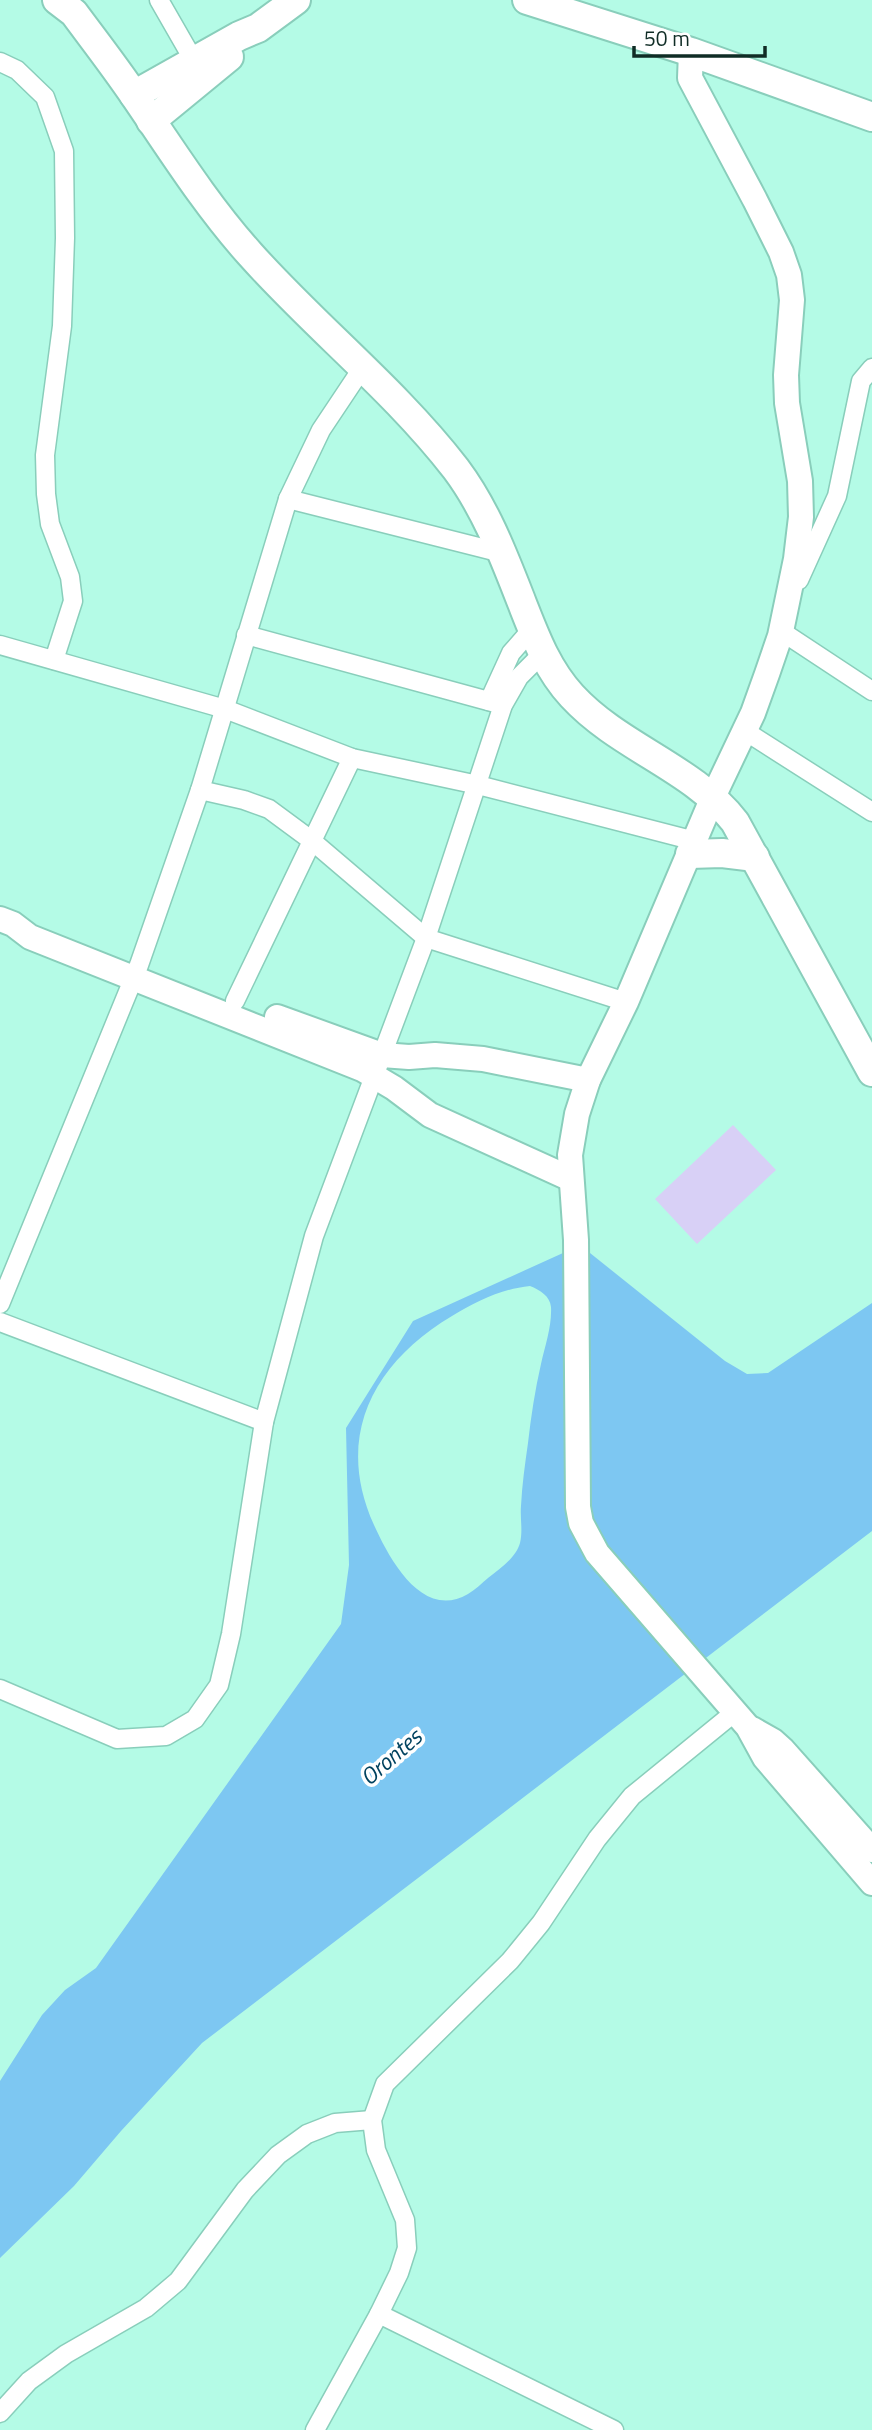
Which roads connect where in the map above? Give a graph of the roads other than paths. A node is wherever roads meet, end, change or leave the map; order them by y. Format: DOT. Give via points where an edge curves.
graph roads {
  1 [pos="57,0"];
  2 [pos="159,0"];
  3 [pos="296,0"];
  4 [pos="527,0"];
  5 [pos="691,52"];
  6 [pos="0,62"];
  7 [pos="187,73"];
  8 [pos="134,95"];
  9 [pos="872,117"];
  10 [pos="150,121"];
  11 [pos="363,367"];
  12 [pos="872,368"];
  13 [pos="288,499"];
  14 [pos="502,553"];
  15 [pos="783,621"];
  16 [pos="246,635"];
  17 [pos="537,642"];
  18 [pos="0,645"];
  19 [pos="54,660"];
  20 [pos="872,691"];
  21 [pos="496,703"];
  22 [pos="225,709"];
  23 [pos="745,731"];
  24 [pos="352,758"];
  25 [pos="478,785"];
  26 [pos="200,790"];
  27 [pos="713,797"];
  28 [pos="872,812"];
  29 [pos="311,840"];
  30 [pos="692,848"];
  31 [pos="755,857"];
  32 [pos="7,922"];
  33 [pos="426,938"];
  34 [pos="136,971"];
  35 [pos="235,1001"];
  36 [pos="626,1002"];
  37 [pos="379,1065"];
  38 [pos="872,1072"];
  39 [pos="588,1080"];
  40 [pos="572,1180"];
  41 [pos="0,1304"];
  42 [pos="0,1322"];
  43 [pos="264,1422"];
  44 [pos="0,1689"];
  45 [pos="741,1720"];
  46 [pos="872,1850"];
  47 [pos="872,1883"];
  48 [pos="372,2120"];
  49 [pos="379,2314"];
  50 [pos="0,2413"];
  51 [pos="315,2430"];
  52 [pos="614,2430"];
  1 -- 8 [label="main road" via="74,13"];
  2 -- 7 [label="street"];
  3 -- 7 [label="main road" via="243,45"];
  4 -- 5 [label="main road"];
  5 -- 9 [label="main road"];
  5 -- 15 [label="street" via="690,78 761,211 791,287 786,389 801,517"];
  6 -- 19 [label="street" via="17,70 45,97 64,151 62,326 45,456 50,524 70,577 73,601"];
  7 -- 8 [label="main road"];
  7 -- 10 [label="main road"];
  8 -- 10 [label="main road"];
  10 -- 11 [label="main road" via="250,254"];
  11 -- 13 [label="street" via="321,430"];
  11 -- 14 [label="main road" via="457,471"];
  12 -- 15 [label="street" via="861,381 837,496"];
  13 -- 14 [label="street"];
  13 -- 16 [label="street"];
  14 -- 17 [label="main road"];
  15 -- 20 [label="street"];
  15 -- 23 [label="street"];
  16 -- 21 [label="street"];
  16 -- 22 [label="street"];
  17 -- 21 [label="street" via="519,677"];
  17 -- 21 [label="street" via="511,653"];
  17 -- 27 [label="main road" via="571,695 596,718"];
  18 -- 19 [label="street"];
  19 -- 22 [label="street"];
  21 -- 25 [label="street"];
  22 -- 24 [label="street"];
  22 -- 26 [label="street"];
  23 -- 27 [label="street"];
  23 -- 28 [label="street"];
  24 -- 25 [label="street"];
  24 -- 29 [label="street"];
  25 -- 30 [label="street"];
  25 -- 33 [label="street"];
  26 -- 29 [label="street" via="269,808"];
  26 -- 34 [label="street"];
  27 -- 30 [label="street"];
  27 -- 31 [label="main road" via="735,822"];
  29 -- 33 [label="street"];
  29 -- 35 [label="street"];
  30 -- 31 [label="main road"];
  30 -- 36 [label="street"];
  31 -- 38 [label="main road"];
  32 -- 34 [label="street" via="30,937"];
  33 -- 36 [label="street"];
  33 -- 37 [label="street"];
  34 -- 35 [label="street"];
  34 -- 37 [label="street"];
  34 -- 41 [label="street"];
  35 -- 37 [label="street"];
  36 -- 39 [label="street"];
  37 -- 39 [label="street" via="435,1055 483,1059"];
  37 -- 40 [label="street" via="430,1115"];
  37 -- 43 [label="street" via="314,1236"];
  39 -- 40 [label="street" via="570,1156"];
  40 -- 45 [label="street" via="576,1490 581,1523 597,1553"];
  42 -- 43 [label="street"];
  43 -- 44 [label="street" via="228,1647 219,1685 195,1719 166,1736 117,1739"];
  45 -- 46 [label="street" via="783,1750"];
  45 -- 47 [label="street" via="765,1758"];
  45 -- 48 [label="street" via="632,1796 510,1961 384,2084"];
  48 -- 49 [label="street" via="376,2150 405,2220 407,2248"];
  48 -- 50 [label="street" via="335,2123 307,2134 278,2155 245,2190 178,2281 146,2308 29,2381"];
  49 -- 51 [label="street"];
  49 -- 52 [label="street"];
}
